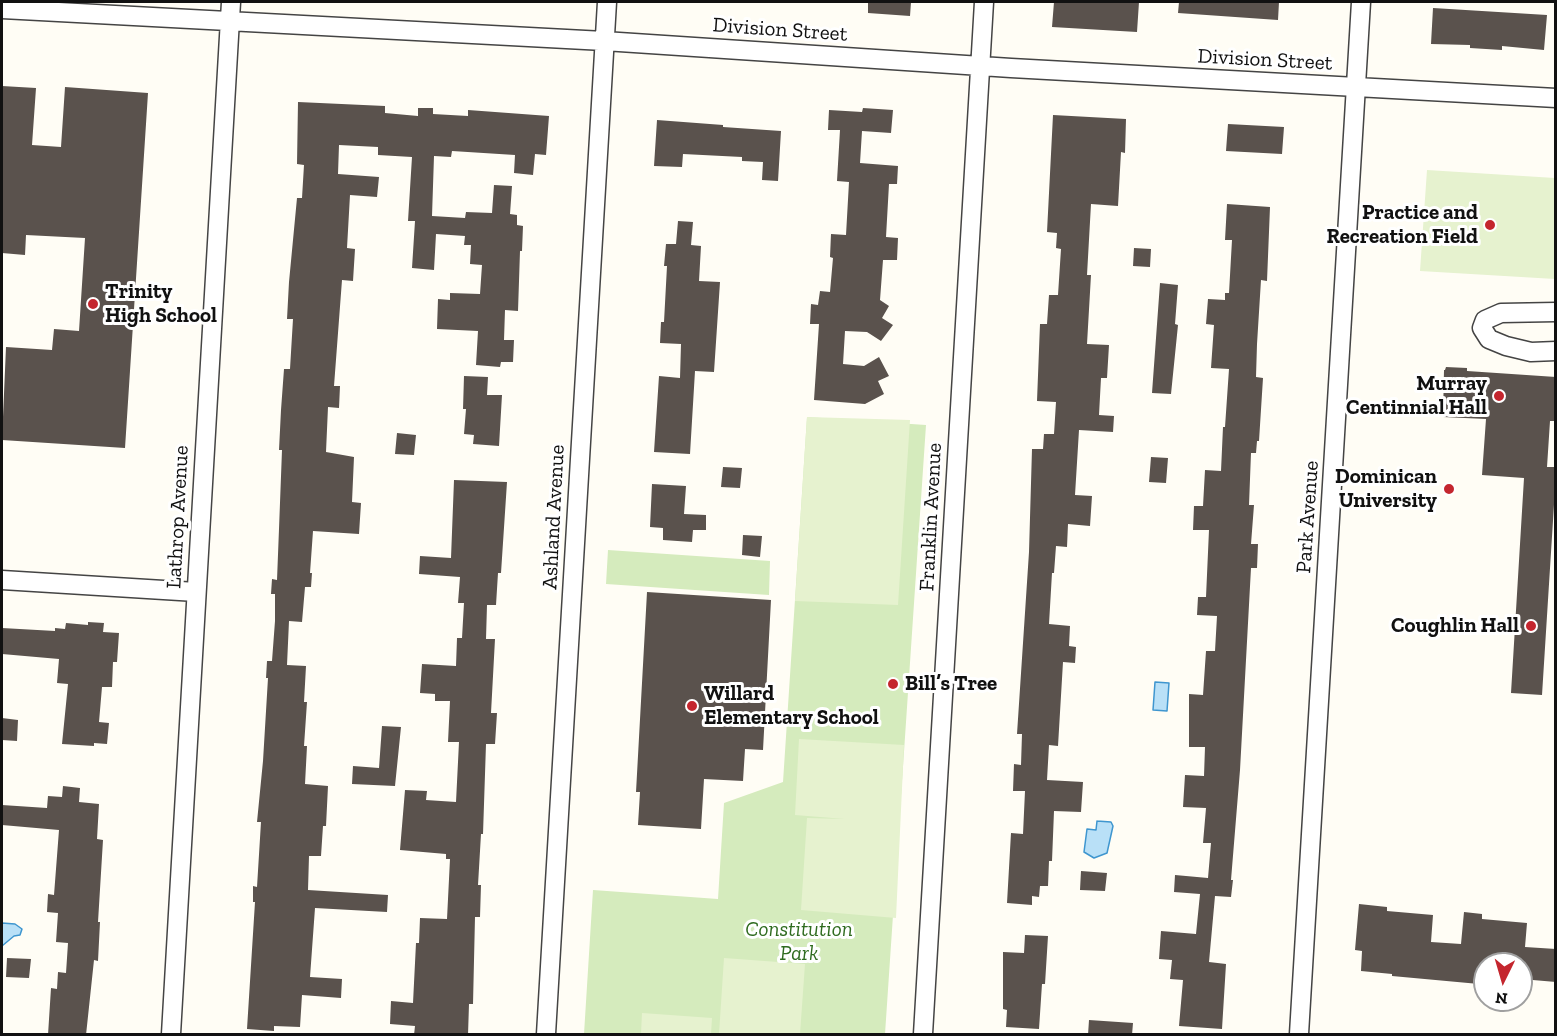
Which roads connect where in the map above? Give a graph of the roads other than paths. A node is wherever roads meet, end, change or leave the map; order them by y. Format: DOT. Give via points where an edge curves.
graph roads {
  1 [pos="231,2"];
  2 [pos="607,2"];
  3 [pos="984,2"];
  4 [pos="1361,2"];
  5 [pos="2,9"];
  6 [pos="230,21"];
  7 [pos="604,41"];
  8 [pos="980,66"];
  9 [pos="1356,88"];
  10 [pos="1556,98"];
  11 [pos="1556,312"];
  12 [pos="1556,351"];
  13 [pos="2,580"];
  14 [pos="196,592"];
  15 [pos="171,1035"];
  16 [pos="546,1035"];
  17 [pos="923,1035"];
  18 [pos="1299,1035"];
  1 -- 6 [label="street, Lathrop Avenue"];
  2 -- 7 [label="street, Ashland Avenue"];
  3 -- 8 [label="street, Franklin Avenue"];
  4 -- 9 [label="street, Park Avenue"];
  5 -- 6 [label="street, Division Street"];
  6 -- 7 [label="street, Division Street"];
  6 -- 14 [label="street, Lathrop Avenue"];
  7 -- 8 [label="street, Division Street"];
  7 -- 16 [label="street, Ashland Avenue"];
  8 -- 9 [label="street, Division Street"];
  8 -- 17 [label="street, Franklin Avenue"];
  9 -- 10 [label="street, Division Street"];
  9 -- 18 [label="street, Park Avenue"];
  11 -- 12 [label="street" via="1501,313 1485,320 1482,328 1489,339 1506,346 1531,352"];
  13 -- 14 [label="street"];
  14 -- 15 [label="street, Lathrop Avenue"];
}
